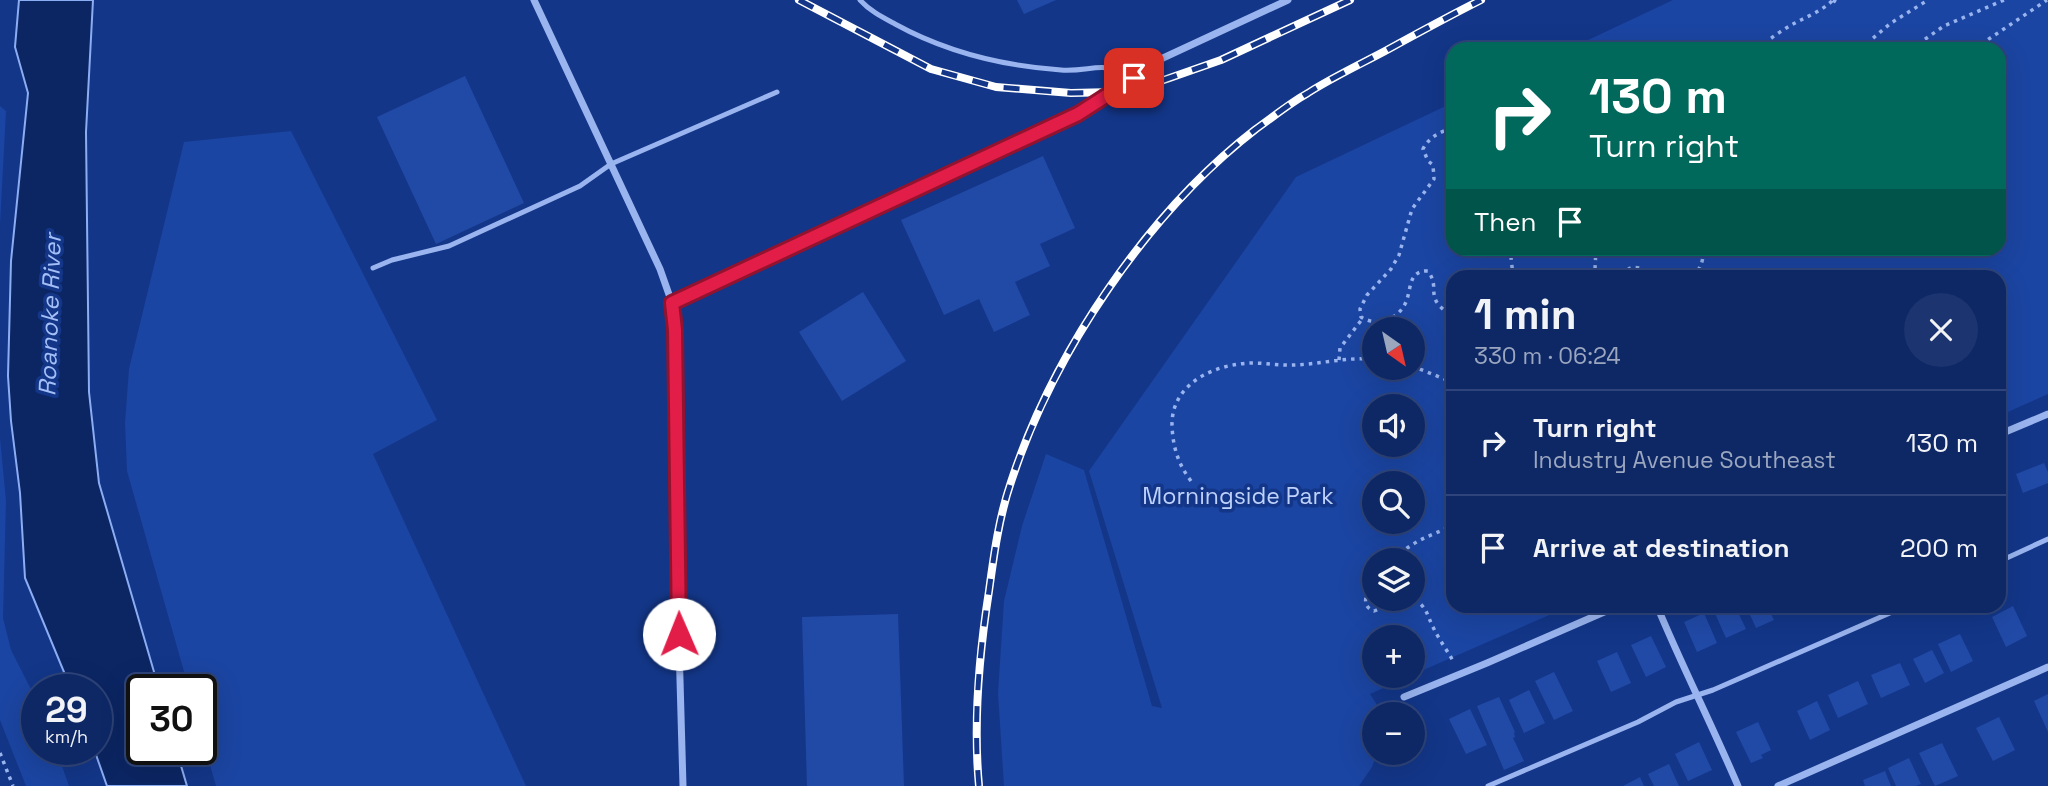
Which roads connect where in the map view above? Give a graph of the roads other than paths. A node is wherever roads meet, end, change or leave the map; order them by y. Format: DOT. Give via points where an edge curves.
graph roads {
  1 [pos="534,0"];
  2 [pos="860,0"];
  3 [pos="1288,0"];
  4 [pos="1134,78"];
  5 [pos="777,92"];
  6 [pos="611,164"];
  7 [pos="373,268"];
  8 [pos="672,303"];
  9 [pos="2048,414"];
  10 [pos="2006,432"];
  11 [pos="2048,539"];
  12 [pos="2006,558"];
  13 [pos="1602,613"];
  14 [pos="1660,613"];
  15 [pos="1890,613"];
  16 [pos="2048,667"];
  17 [pos="1697,696"];
  18 [pos="1404,697"];
  19 [pos="683,786"];
  20 [pos="1488,786"];
  21 [pos="1738,786"];
  22 [pos="1778,786"];
  1 -- 6 [label="street"];
  2 -- 4 [label="lane" via="913,33 954,50 1033,68 1068,71 1107,66"];
  3 -- 4 [label="street" via="1163,58"];
  4 -- 8 [label="street" via="1078,114"];
  5 -- 6 [label="lane"];
  6 -- 7 [label="lane" via="580,186 449,246"];
  6 -- 8 [label="street"];
  8 -- 19 [label="street"];
  9 -- 10 [label="street"];
  11 -- 12 [label="lane"];
  13 -- 18 [label="street"];
  14 -- 17 [label="street"];
  15 -- 17 [label="lane"];
  16 -- 22 [label="street"];
  17 -- 20 [label="lane"];
  17 -- 21 [label="street"];
}
